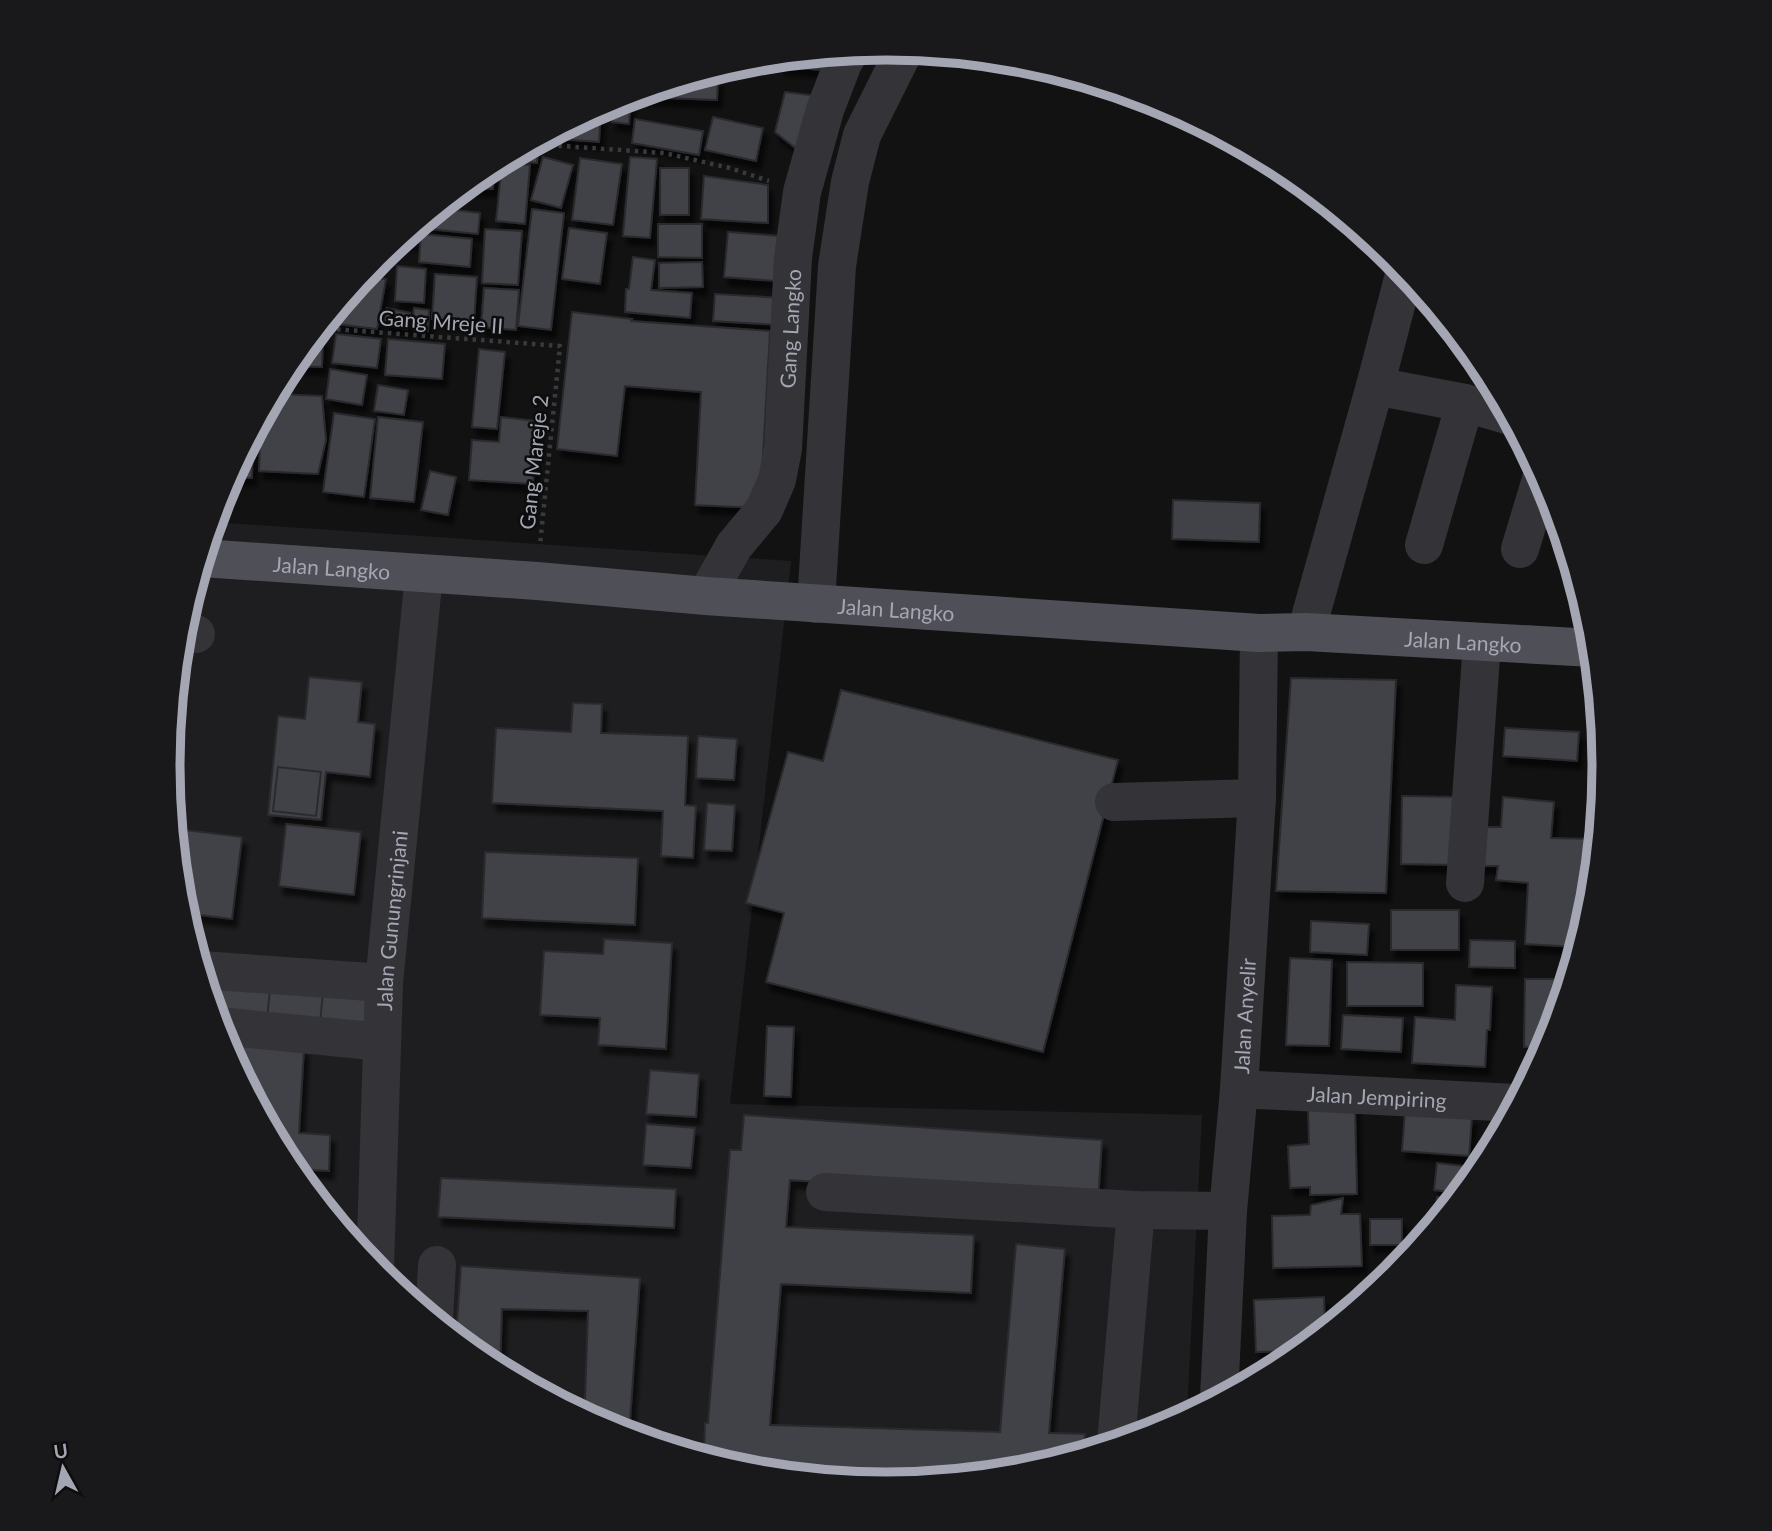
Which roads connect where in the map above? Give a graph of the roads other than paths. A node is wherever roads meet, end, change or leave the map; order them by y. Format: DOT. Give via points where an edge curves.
graph roads {
  1 [pos="899,60"];
  2 [pos="844,61"];
  3 [pos="1402,284"];
  4 [pos="1376,386"];
  5 [pos="1465,403"];
  6 [pos="1496,412"];
  7 [pos="1537,493"];
  8 [pos="1424,545"];
  9 [pos="1520,549"];
  10 [pos="211,559"];
  11 [pos="424,574"];
  12 [pos="706,596"];
  13 [pos="816,604"];
  14 [pos="1306,632"];
  15 [pos="1259,633"];
  16 [pos="1482,642"];
  17 [pos="1581,647"];
  18 [pos="1257,798"];
  19 [pos="1114,802"];
  20 [pos="1465,883"];
  21 [pos="211,971"];
  22 [pos="384,983"];
  23 [pos="231,1027"];
  24 [pos="382,1042"];
  25 [pos="1240,1089"];
  26 [pos="1506,1102"];
  27 [pos="825,1192"];
  28 [pos="1136,1210"];
  29 [pos="1228,1211"];
  30 [pos="376,1253"];
  31 [pos="437,1265"];
  32 [pos="435,1308"];
  33 [pos="1220,1387"];
  34 [pos="1117,1433"];
  1 -- 13 [label="street" via="862,135 837,266"];
  2 -- 12 [label="street, Gang Langko" via="802,192 777,480 764,510 734,546"];
  3 -- 4 [label="street"];
  4 -- 5 [label="street"];
  4 -- 14 [label="street"];
  5 -- 6 [label="street"];
  5 -- 8 [label="street"];
  7 -- 9 [label="street"];
  10 -- 11 [label="main road, Jalan Langko"];
  11 -- 12 [label="main road, Jalan Langko"];
  11 -- 22 [label="street, Jalan Gunungrinjani"];
  12 -- 13 [label="main road, Jalan Langko"];
  13 -- 15 [label="main road, Jalan Langko"];
  14 -- 15 [label="main road, Jalan Langko"];
  14 -- 16 [label="main road, Jalan Langko"];
  15 -- 18 [label="street, Jalan Anyelir"];
  16 -- 17 [label="main road, Jalan Langko"];
  16 -- 20 [label="street"];
  18 -- 19 [label="street"];
  18 -- 25 [label="street, Jalan Anyelir"];
  21 -- 22 [label="street"];
  22 -- 24 [label="street, Jalan Gunungrinjani"];
  23 -- 24 [label="street"];
  24 -- 30 [label="street, Jalan Gunungrinjani"];
  25 -- 26 [label="street, Jalan Jempiring"];
  25 -- 29 [label="street, Jalan Anyelir"];
  27 -- 28 [label="street"];
  28 -- 29 [label="street"];
  28 -- 34 [label="street"];
  29 -- 33 [label="street, Jalan Anyelir"];
  31 -- 32 [label="street"];
}
